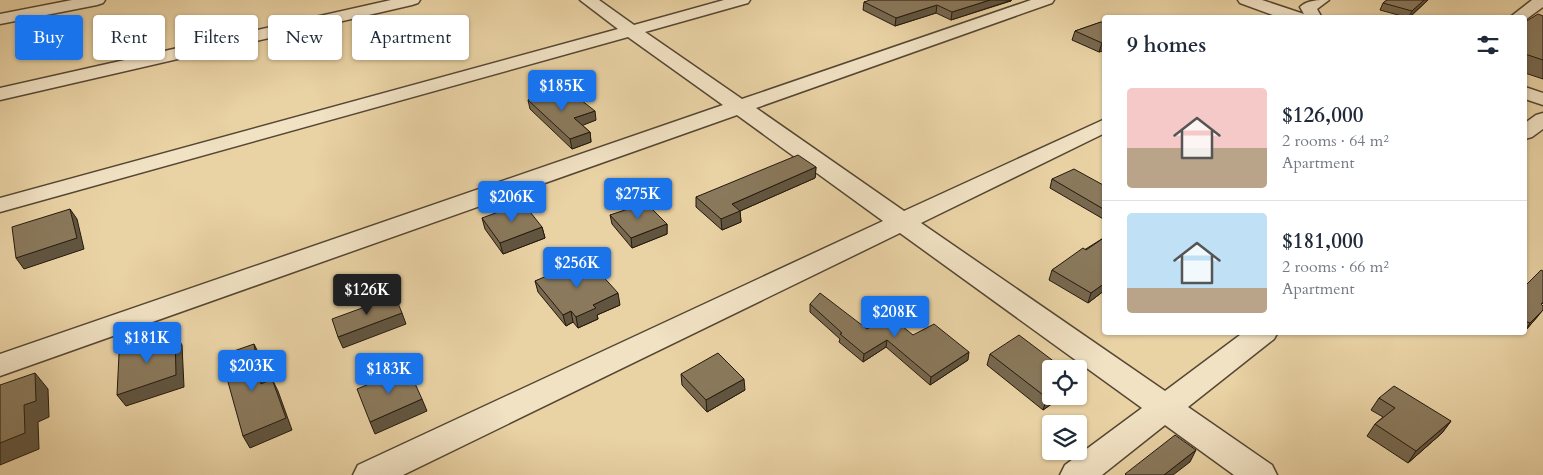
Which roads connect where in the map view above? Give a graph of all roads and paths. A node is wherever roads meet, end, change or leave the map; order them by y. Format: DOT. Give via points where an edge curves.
graph roads {
  1 [pos="97,0"];
  2 [pos="412,0"];
  3 [pos="588,0"];
  4 [pos="742,0"];
  5 [pos="1046,0"];
  6 [pos="1246,0"];
  7 [pos="1321,0"];
  8 [pos="1543,0"];
  9 [pos="1289,15"];
  10 [pos="1312,15"];
  11 [pos="1521,15"];
  12 [pos="0,19"];
  13 [pos="632,30"];
  14 [pos="0,94"];
  15 [pos="1527,94"];
  16 [pos="1543,99"];
  17 [pos="740,107"];
  18 [pos="1543,119"];
  19 [pos="1102,126"];
  20 [pos="1527,131"];
  21 [pos="0,205"];
  22 [pos="902,222"];
  23 [pos="1260,335"];
  24 [pos="0,365"];
  25 [pos="1165,408"];
  26 [pos="370,475"];
  27 [pos="1077,475"];
  28 [pos="1260,475"];
  1 -- 12 [label="street"];
  2 -- 14 [label="street"];
  3 -- 13 [label="street"];
  4 -- 13 [label="street"];
  5 -- 17 [label="street"];
  6 -- 9 [label="street"];
  7 -- 10 [label="street" via="1308,7"];
  8 -- 11 [label="street"];
  13 -- 17 [label="street"];
  13 -- 21 [label="street"];
  15 -- 16 [label="street"];
  17 -- 22 [label="street"];
  17 -- 24 [label="street"];
  18 -- 20 [label="street"];
  19 -- 22 [label="street"];
  22 -- 25 [label="street"];
  22 -- 26 [label="street"];
  23 -- 25 [label="street"];
  25 -- 27 [label="street"];
  25 -- 28 [label="street"];
}
